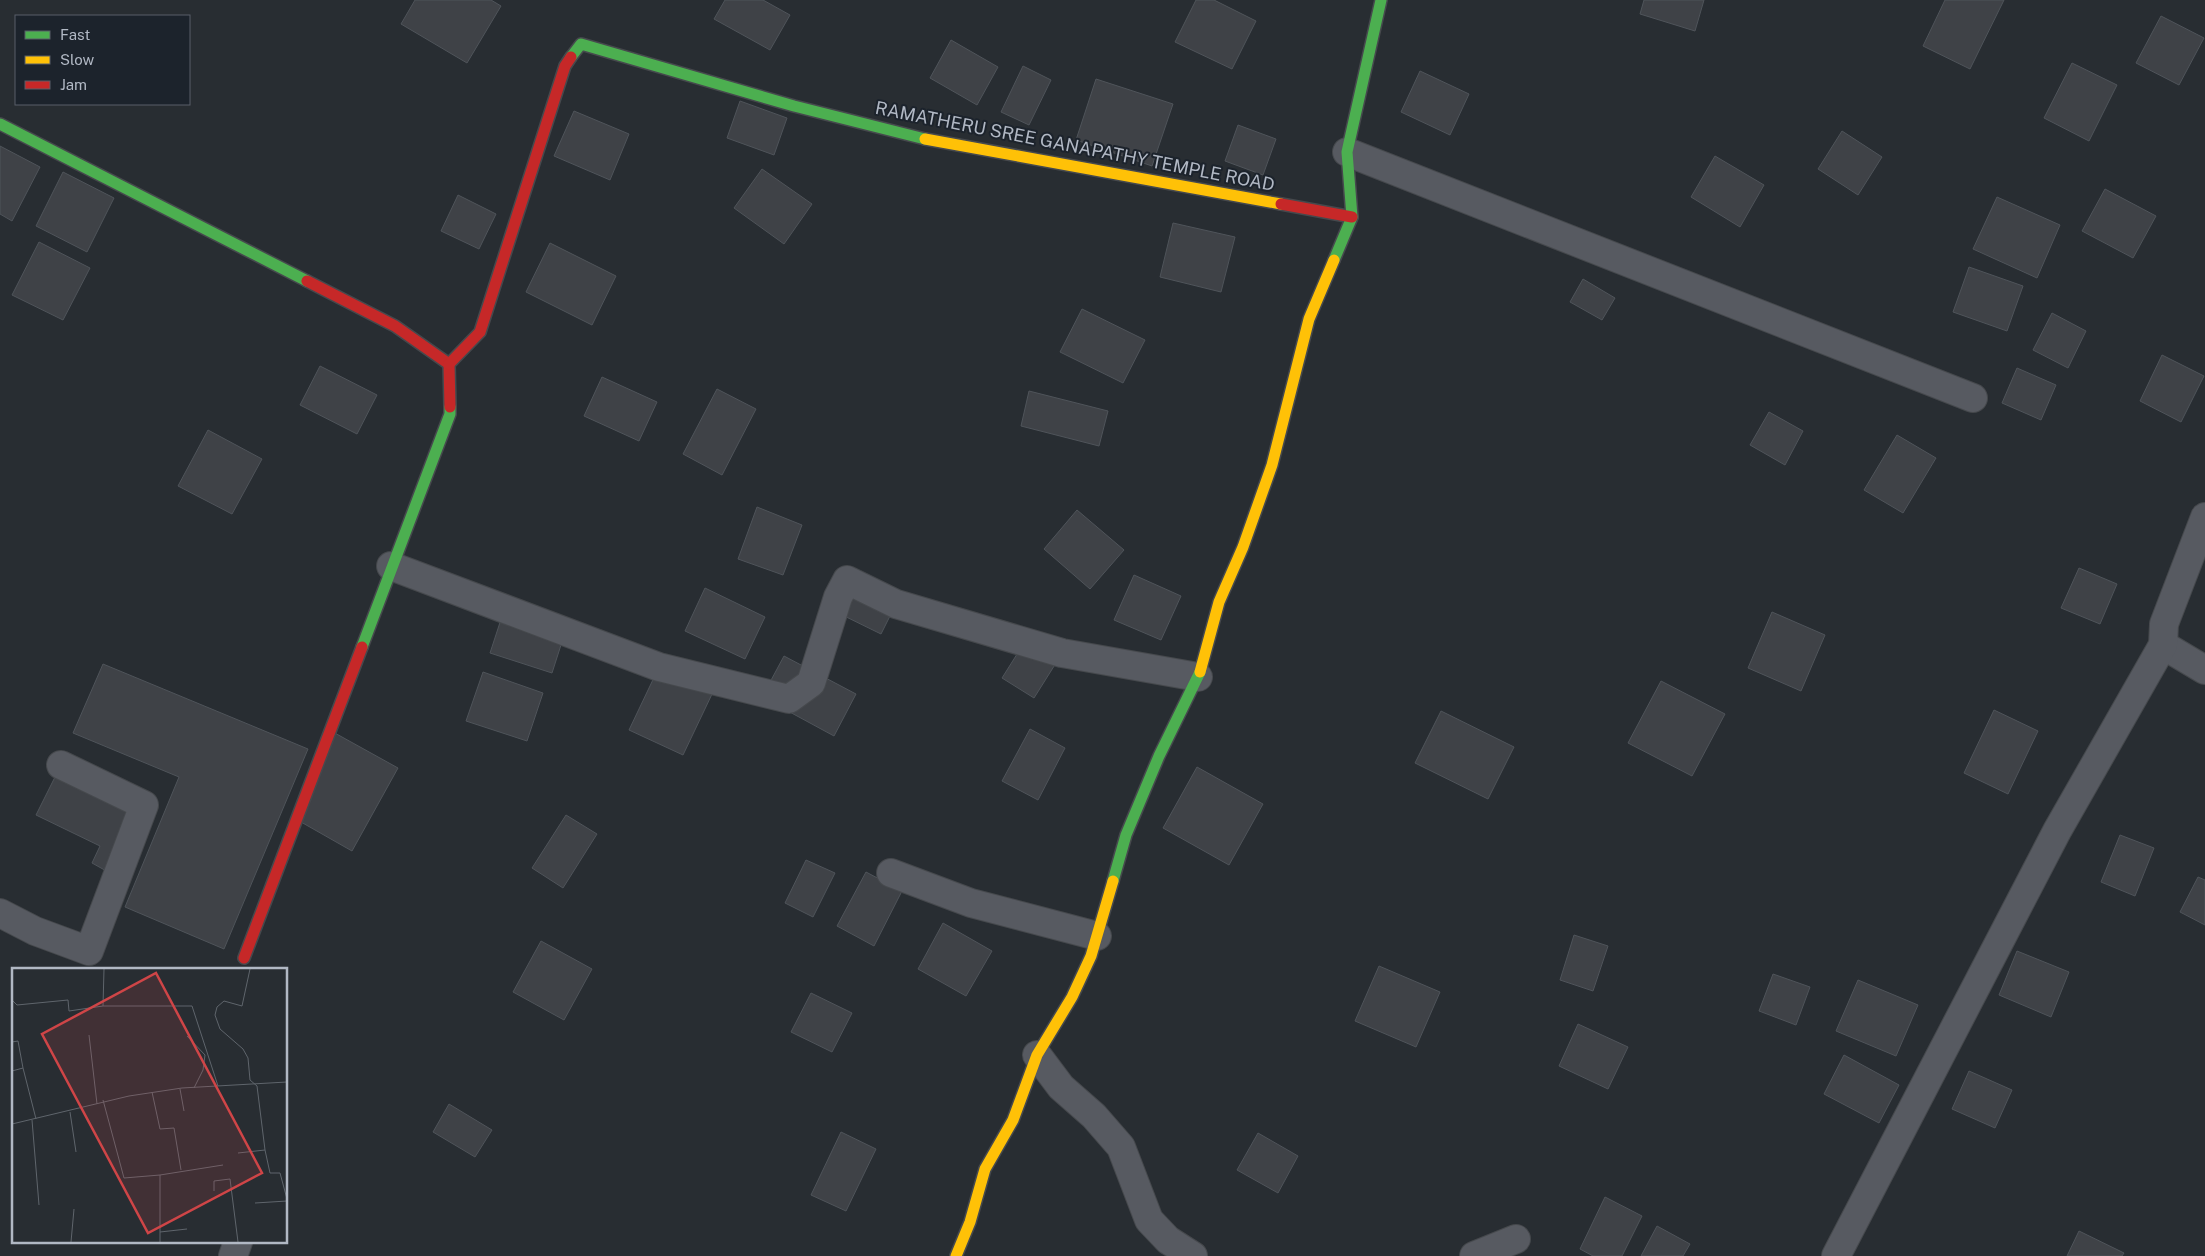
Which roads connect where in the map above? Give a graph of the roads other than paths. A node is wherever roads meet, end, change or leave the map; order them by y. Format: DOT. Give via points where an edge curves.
graph roads {
  1 [pos="1381,0"];
  2 [pos="0,124"];
  3 [pos="1347,152"];
  4 [pos="1352,217"];
  5 [pos="449,364"];
  6 [pos="1973,398"];
  7 [pos="2205,517"];
  8 [pos="391,566"];
  9 [pos="2163,645"];
  10 [pos="2205,670"];
  11 [pos="1198,677"];
  12 [pos="61,765"];
  13 [pos="891,873"];
  14 [pos="0,913"];
  15 [pos="1097,936"];
  16 [pos="244,958"];
  17 [pos="1037,1055"];
  18 [pos="1516,1239"];
  19 [pos="237,1244"];
  20 [pos="233,1256"];
  21 [pos="956,1256"];
  22 [pos="1193,1256"];
  23 [pos="1474,1256"];
  24 [pos="1836,1256"];
  1 -- 3 [label="street"];
  2 -- 5 [label="street" via="395,326"];
  3 -- 4 [label="street"];
  3 -- 6 [label="street"];
  4 -- 5 [label="street, RAMATHERU SREE GANAPATHY TEMPLE ROAD" via="930,140 794,106 581,44 565,66 480,332"];
  4 -- 11 [label="street" via="1309,319 1272,465 1219,602"];
  5 -- 8 [label="street" via="450,414"];
  7 -- 9 [label="street" via="2164,624"];
  8 -- 11 [label="street" via="659,667 789,699 811,683 838,597 847,580 896,604 1062,653"];
  8 -- 16 [label="street"];
  9 -- 10 [label="street"];
  9 -- 24 [label="street" via="2057,831"];
  11 -- 15 [label="street" via="1159,756 1126,835"];
  12 -- 14 [label="street" via="144,805 89,951 35,931"];
  13 -- 15 [label="street" via="971,903"];
  15 -- 17 [label="street" via="1072,997"];
  17 -- 21 [label="street" via="1013,1120 985,1170"];
  17 -- 22 [label="street" via="1061,1086 1121,1147 1149,1220 1168,1240"];
  18 -- 23 [label="street"];
  19 -- 20 [label="street"];
}
